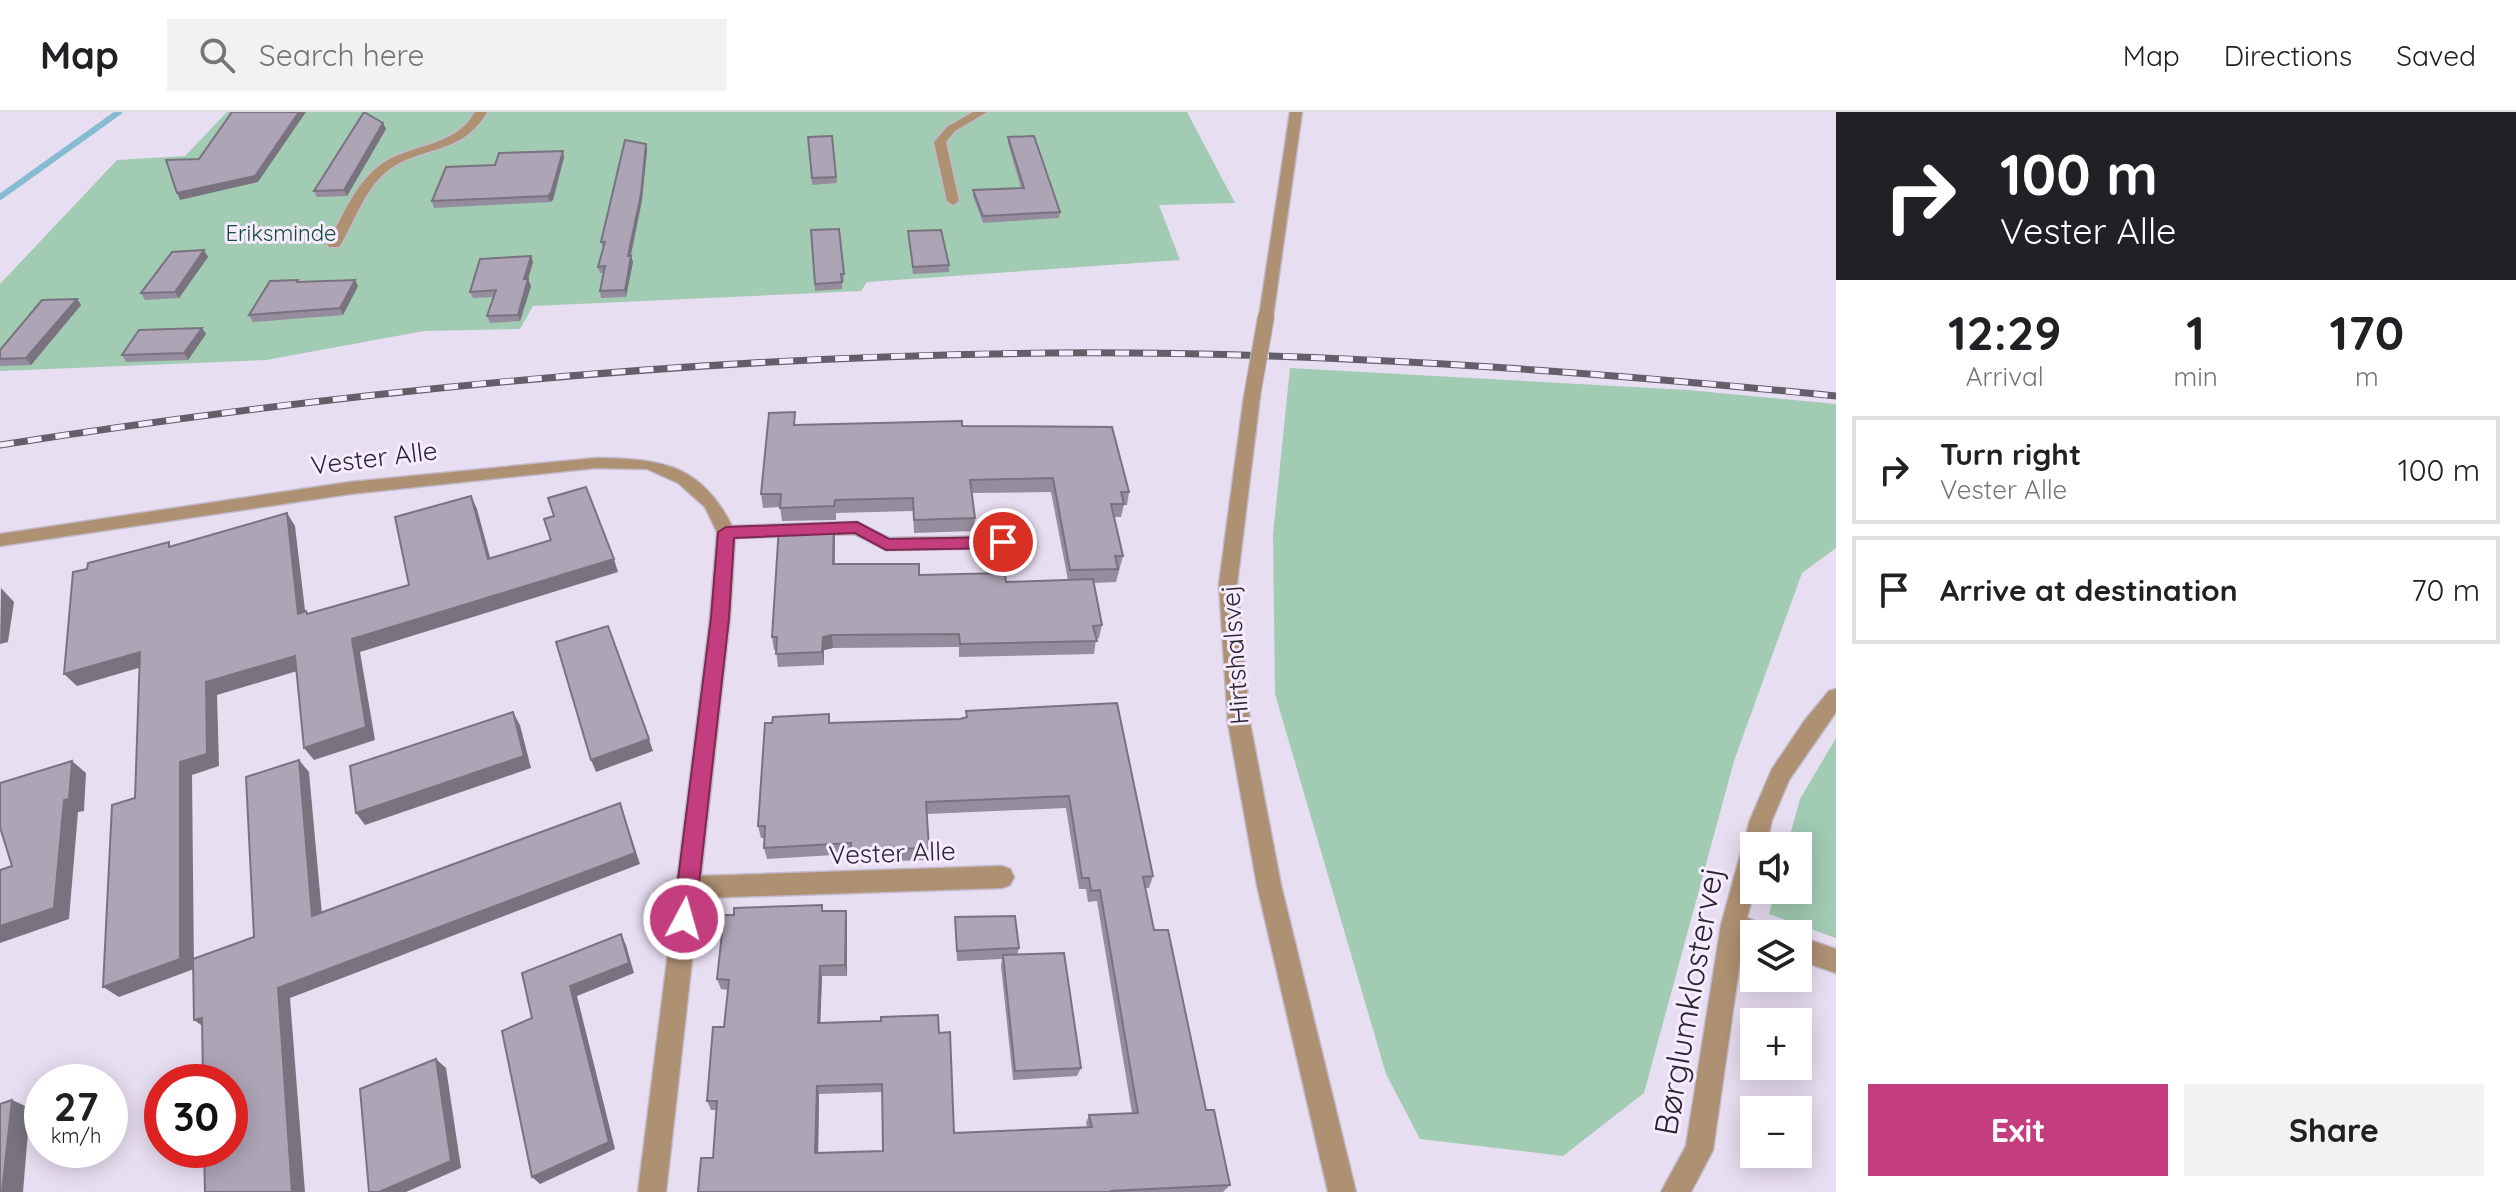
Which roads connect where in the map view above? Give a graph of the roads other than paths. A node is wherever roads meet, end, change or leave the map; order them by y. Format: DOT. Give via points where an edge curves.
graph roads {
  1 [pos="481,112"];
  2 [pos="981,112"];
  3 [pos="1296,112"];
  4 [pos="953,201"];
  5 [pos="334,244"];
  6 [pos="726,532"];
  7 [pos="0,540"];
  8 [pos="1003,542"];
  9 [pos="1836,697"];
  10 [pos="1002,877"];
  11 [pos="688,887"];
  12 [pos="1733,925"];
  13 [pos="1740,928"];
  14 [pos="1812,953"];
  15 [pos="1836,961"];
  16 [pos="652,1192"];
  17 [pos="1342,1192"];
  18 [pos="1675,1192"];
  1 -- 5 [label="street" via="459,139 378,171"];
  2 -- 4 [label="street" via="940,142"];
  3 -- 17 [label="street, Hirtshalsvej, bridge" via="1228,584 1239,723 1269,885"];
  6 -- 7 [label="street, Vester Alle" via="712,504 684,479 649,464 596,463 350,488"];
  6 -- 8 [label="street" via="857,528 886,544"];
  6 -- 11 [label="street"];
  9 -- 12 [label="street, Børglumklostervej" via="1775,787"];
  10 -- 11 [label="street, Vester Alle"];
  11 -- 16 [label="street"];
  12 -- 13 [label="street"];
  12 -- 18 [label="street, Børglumklostervej" via="1699,1150"];
  14 -- 15 [label="street"];
}
